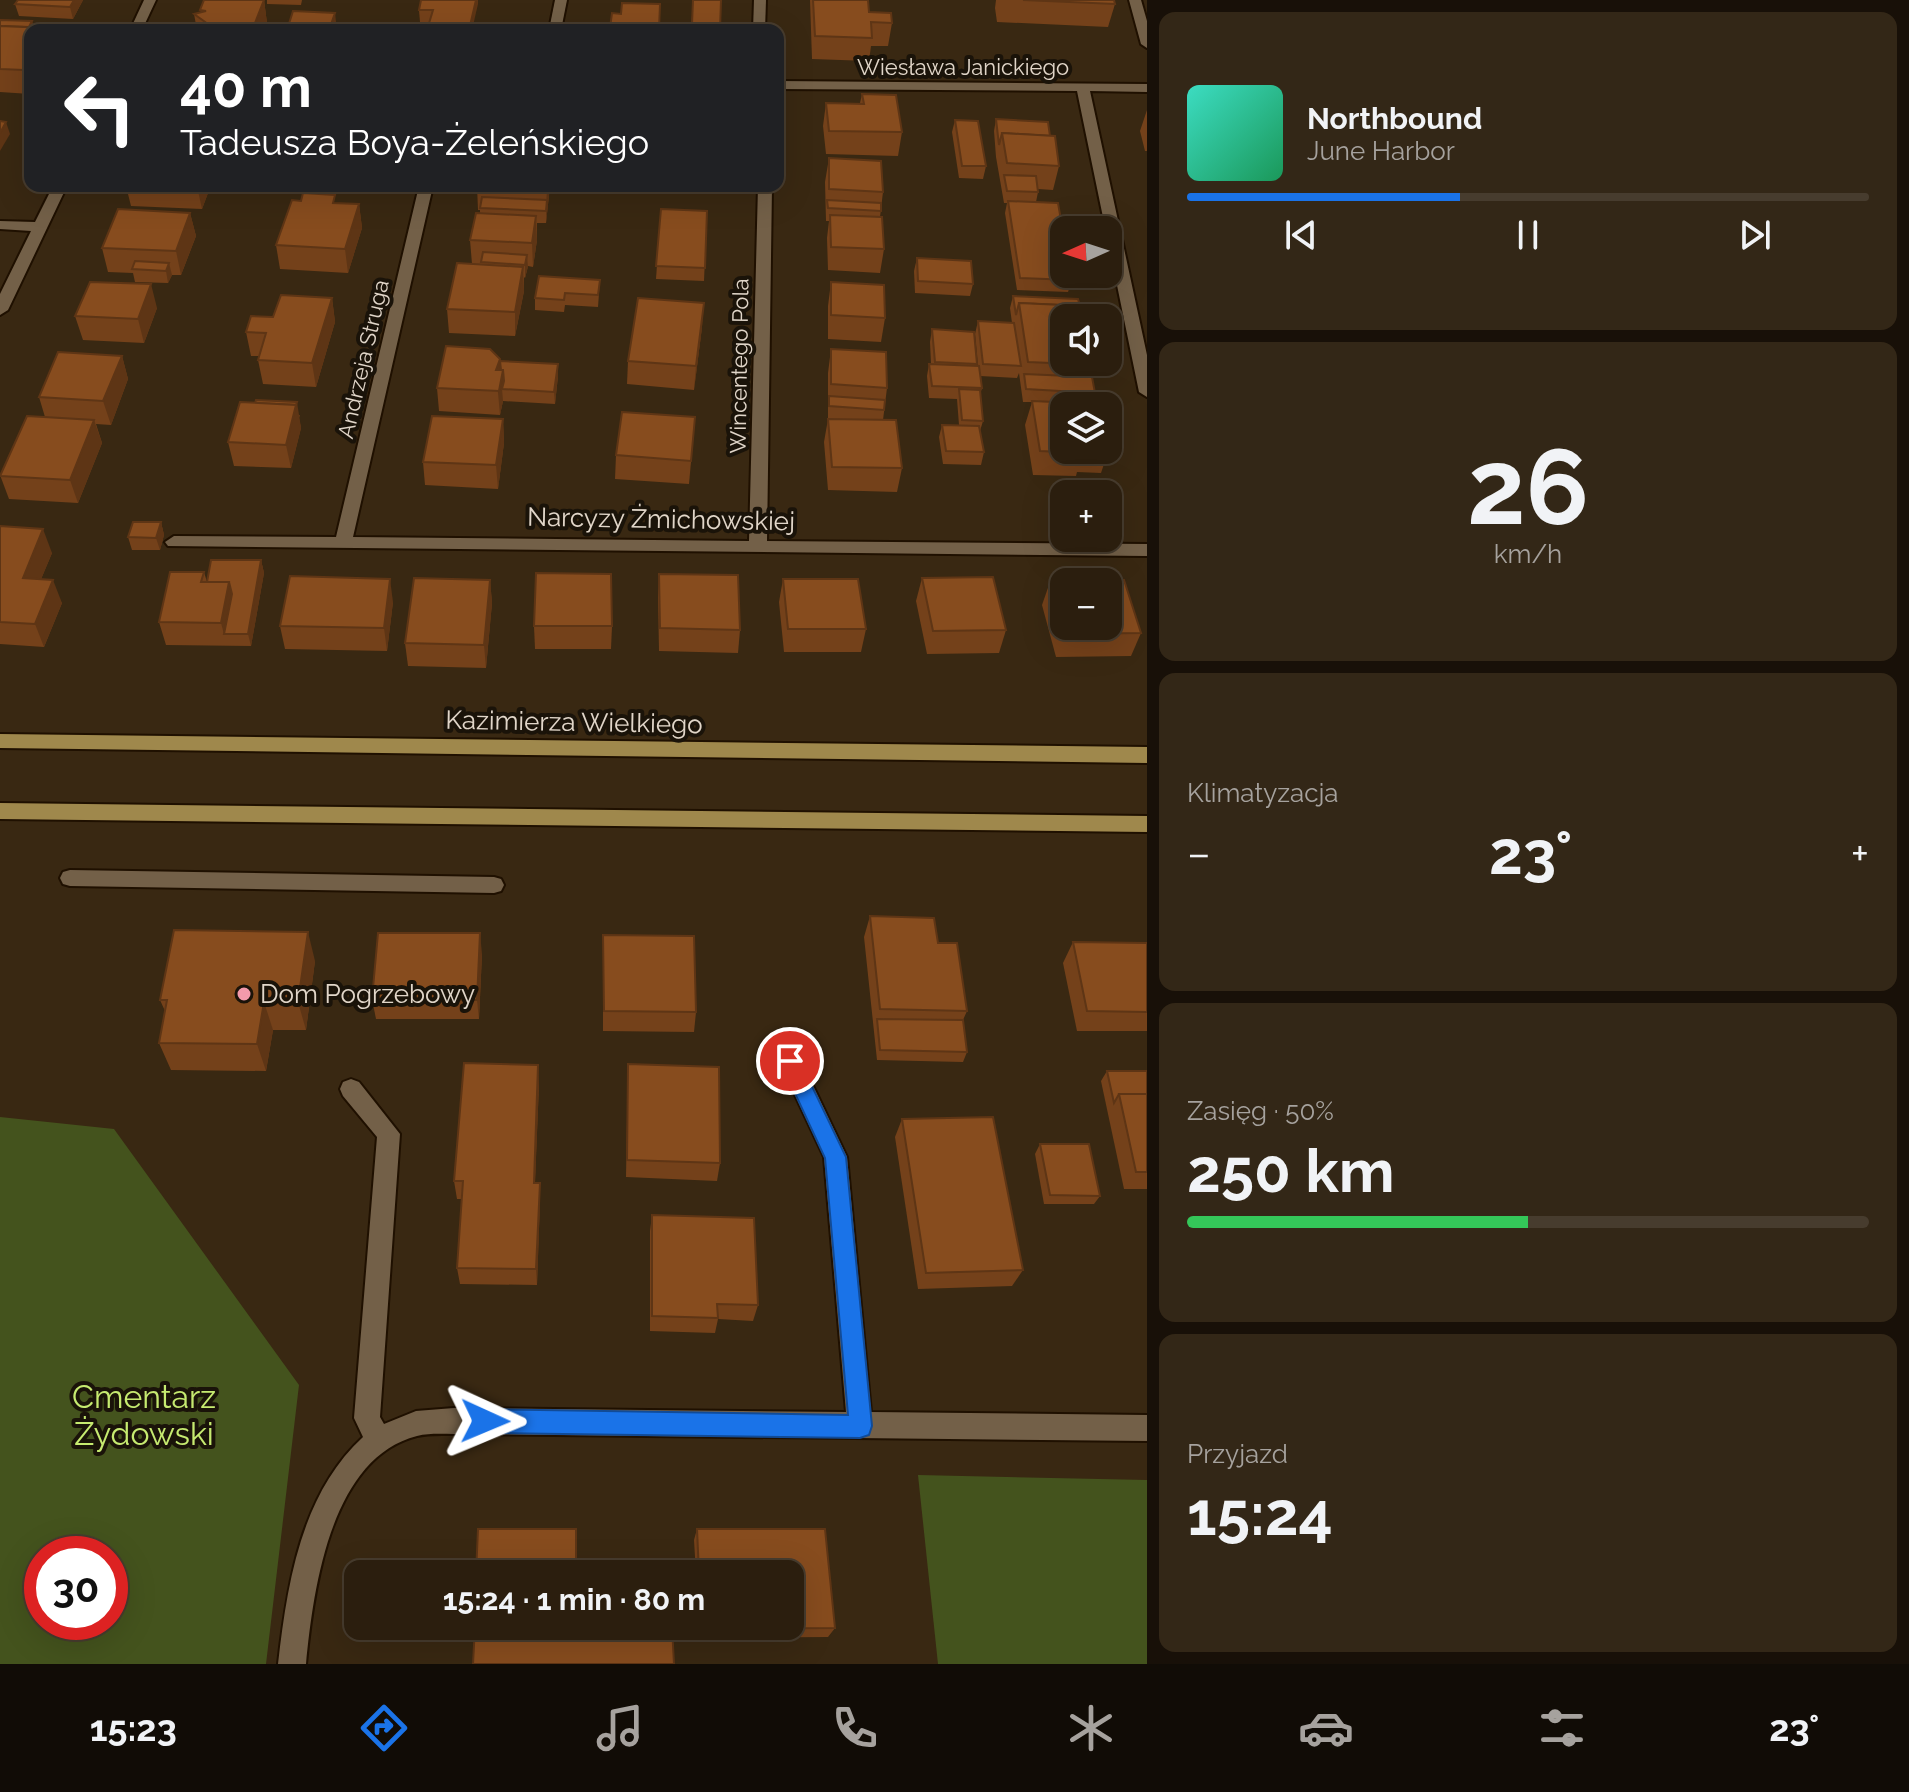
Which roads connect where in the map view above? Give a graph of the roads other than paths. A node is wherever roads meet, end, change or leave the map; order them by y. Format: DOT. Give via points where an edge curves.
graph roads {
  1 [pos="150,0"];
  2 [pos="561,0"];
  3 [pos="760,0"];
  4 [pos="1135,0"];
  5 [pos="139,24"];
  6 [pos="556,24"];
  7 [pos="759,24"];
  8 [pos="1147,44"];
  9 [pos="784,85"];
  10 [pos="1083,88"];
  11 [pos="1147,88"];
  12 [pos="57,192"];
  13 [pos="425,192"];
  14 [pos="765,192"];
  15 [pos="0,225"];
  16 [pos="40,227"];
  17 [pos="0,310"];
  18 [pos="1147,392"];
  19 [pos="344,541"];
  20 [pos="174,542"];
  21 [pos="758,547"];
  22 [pos="1147,550"];
  23 [pos="0,741"];
  24 [pos="1147,755"];
  25 [pos="0,811"];
  26 [pos="1147,824"];
  27 [pos="70,878"];
  28 [pos="494,885"];
  29 [pos="790,1061"];
  30 [pos="351,1089"];
  31 [pos="860,1426"];
  32 [pos="1147,1428"];
  33 [pos="378,1440"];
  34 [pos="292,1664"];
  1 -- 5 [label="street"];
  2 -- 6 [label="street"];
  3 -- 7 [label="street"];
  4 -- 8 [label="street"];
  9 -- 10 [label="street, Wiesława Janickiego"];
  10 -- 11 [label="street, Wiesława Janickiego"];
  10 -- 18 [label="street"];
  12 -- 16 [label="street"];
  13 -- 19 [label="street, Andrzeja Struga"];
  14 -- 21 [label="street, Wincentego Pola"];
  15 -- 16 [label="street"];
  16 -- 17 [label="street"];
  19 -- 20 [label="street, Narcyzy Żmichowskiej"];
  19 -- 21 [label="street, Narcyzy Żmichowskiej"];
  21 -- 22 [label="street, Narcyzy Żmichowskiej"];
  23 -- 24 [label="main road, Kazimierza Wielkiego"];
  25 -- 26 [label="main road"];
  27 -- 28 [label="street"];
  29 -- 31 [label="street" via="835,1157"];
  30 -- 33 [label="street" via="389,1134 367,1418"];
  31 -- 32 [label="street"];
  31 -- 33 [label="street" via="454,1421 411,1425"];
  33 -- 34 [label="street" via="336,1490 313,1541"];
}
